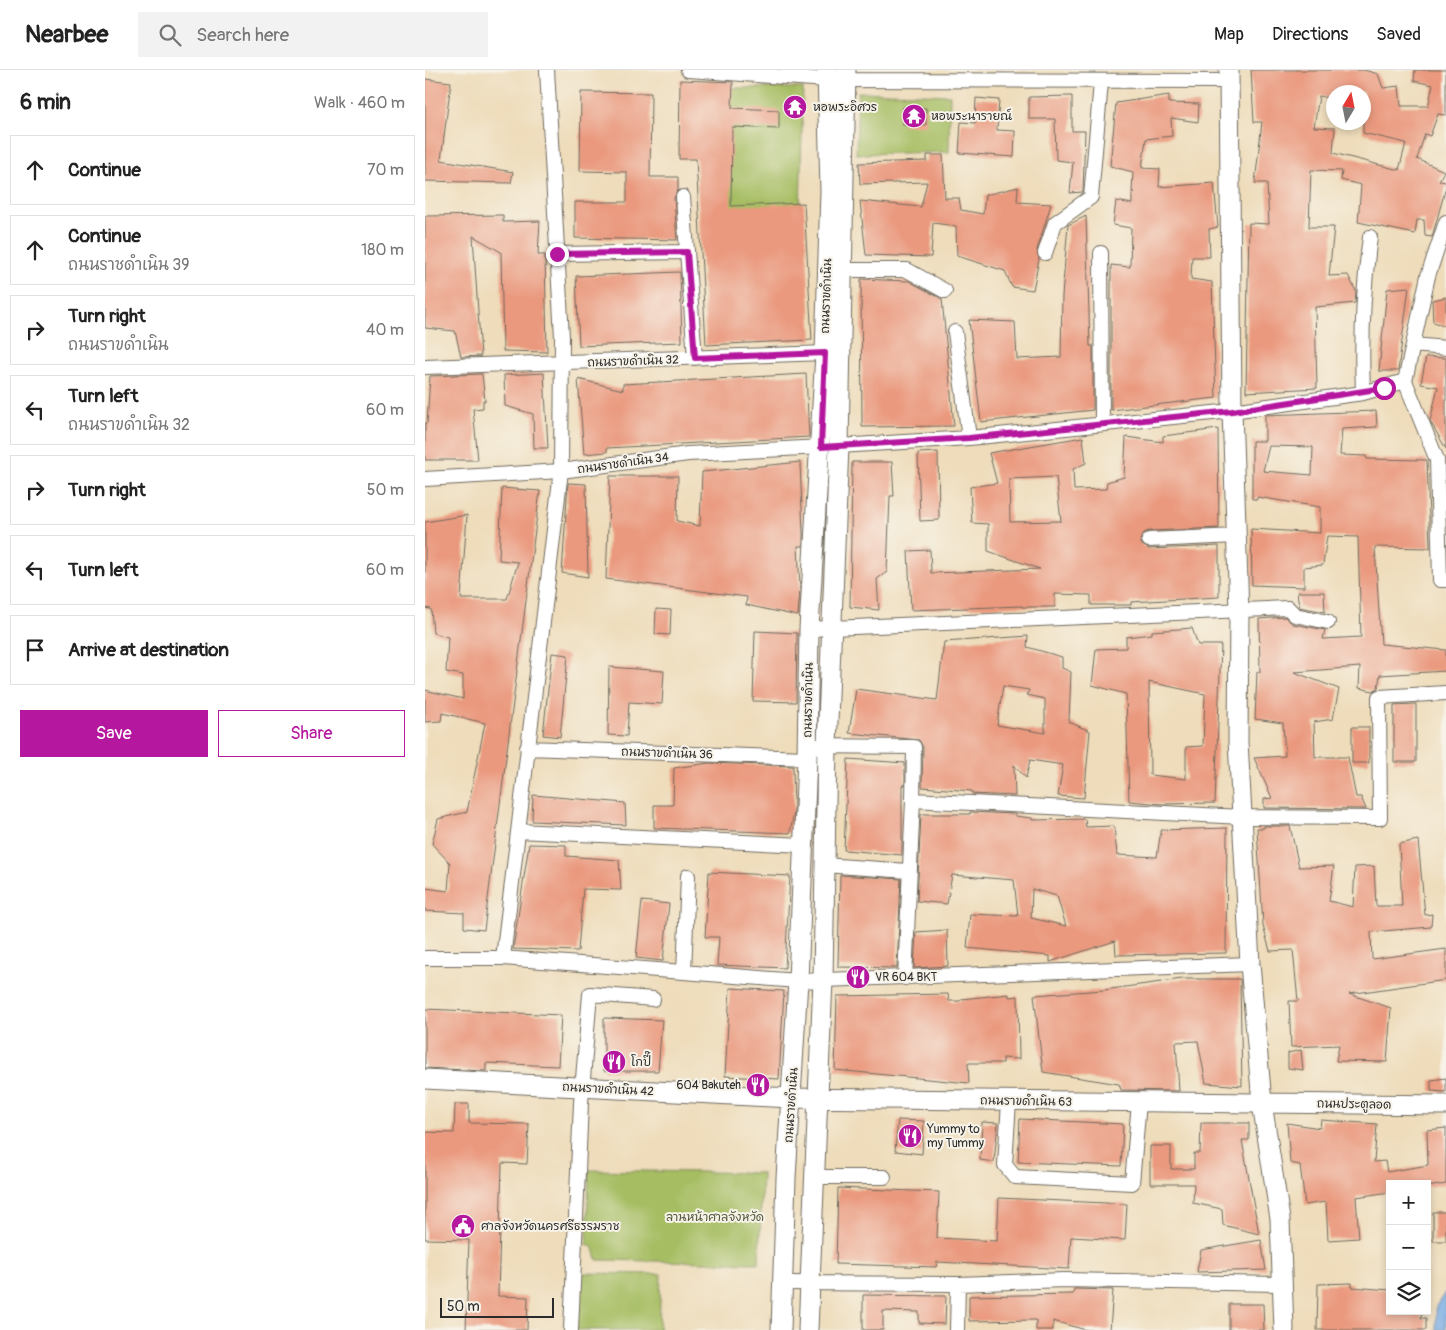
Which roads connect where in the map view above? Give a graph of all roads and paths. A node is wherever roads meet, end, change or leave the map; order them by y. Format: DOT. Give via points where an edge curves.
graph roads {
  1 [pos="547,70"];
  2 [pos="688,70"];
  3 [pos="827,75"];
  4 [pos="846,75"];
  5 [pos="1229,76"];
  6 [pos="1101,82"];
  7 [pos="683,197"];
  8 [pos="1446,222"];
  9 [pos="1370,237"];
  10 [pos="687,252"];
  11 [pos="1045,253"];
  12 [pos="1101,253"];
  13 [pos="557,254"];
  14 [pos="835,270"];
  15 [pos="945,291"];
  16 [pos="955,332"];
  17 [pos="1413,345"];
  18 [pos="1446,348"];
  19 [pos="825,353"];
  20 [pos="695,358"];
  21 [pos="561,364"];
  22 [pos="425,367"];
  23 [pos="1405,381"];
  24 [pos="1363,393"];
  25 [pos="1232,411"];
  26 [pos="1102,424"];
  27 [pos="969,438"];
  28 [pos="839,446"];
  29 [pos="821,447"];
  30 [pos="561,471"];
  31 [pos="425,479"];
  32 [pos="1237,536"];
  33 [pos="1149,540"];
  34 [pos="1446,580"];
  35 [pos="1239,611"];
  36 [pos="1328,622"];
  37 [pos="832,628"];
  38 [pos="809,629"];
  39 [pos="1446,692"];
  40 [pos="827,746"];
  41 [pos="527,748"];
  42 [pos="807,752"];
  43 [pos="913,800"];
  44 [pos="1242,817"];
  45 [pos="518,831"];
  46 [pos="803,845"];
  47 [pos="824,865"];
  48 [pos="908,871"];
  49 [pos="688,876"];
  50 [pos="425,958"];
  51 [pos="503,958"];
  52 [pos="1250,964"];
  53 [pos="684,972"];
  54 [pos="905,978"];
  55 [pos="823,980"];
  56 [pos="798,981"];
  57 [pos="653,999"];
  58 [pos="425,1079"];
  59 [pos="582,1087"];
  60 [pos="791,1098"];
  61 [pos="818,1099"];
  62 [pos="1009,1102"];
  63 [pos="1139,1102"];
  64 [pos="1262,1103"];
  65 [pos="1446,1105"];
  66 [pos="815,1177"];
  67 [pos="884,1177"];
  68 [pos="783,1282"];
  69 [pos="809,1283"];
  70 [pos="958,1284"];
  71 [pos="1282,1284"];
  72 [pos="571,1330"];
  73 [pos="781,1330"];
  74 [pos="808,1330"];
  75 [pos="957,1330"];
  76 [pos="1284,1330"];
  1 -- 13 [label="street"];
  2 -- 3 [label="street"];
  3 -- 4 [label="street"];
  3 -- 14 [label="main road, ถนนราขดำเนิน"];
  4 -- 6 [label="street"];
  4 -- 14 [label="main road, ถนนราขดำเนิน"];
  5 -- 6 [label="street"];
  5 -- 25 [label="main road"];
  6 -- 11 [label="street" via="1091,197 1055,223"];
  7 -- 10 [label="street"];
  8 -- 17 [label="street" via="1428,276"];
  9 -- 24 [label="street" via="1361,348"];
  10 -- 13 [label="street"];
  10 -- 20 [label="street"];
  12 -- 26 [label="street"];
  13 -- 21 [label="street"];
  14 -- 15 [label="street" via="907,270"];
  14 -- 19 [label="main road, ถนนราขดำเนิน"];
  14 -- 28 [label="main road, ถนนราขดำเนิน"];
  16 -- 27 [label="street"];
  17 -- 18 [label="street"];
  17 -- 23 [label="street"];
  19 -- 20 [label="street, ถนนราขดำเนิน 32"];
  19 -- 29 [label="main road, ถนนราขดำเนิน"];
  20 -- 21 [label="street, ถนนราขดำเนิน 32"];
  21 -- 22 [label="street, ถนนราขดำเนิน 32"];
  21 -- 30 [label="street"];
  23 -- 24 [label="street"];
  23 -- 34 [label="street" via="1437,460 1440,580"];
  24 -- 25 [label="street"];
  25 -- 26 [label="street"];
  25 -- 32 [label="main road"];
  26 -- 27 [label="street"];
  27 -- 28 [label="street"];
  28 -- 29 [label="main road"];
  28 -- 37 [label="main road, ถนนราขดำเนิน"];
  29 -- 30 [label="street, ถนนราชดำเนิน 34" via="688,454"];
  29 -- 38 [label="main road, ถนนราขดำเนิน"];
  30 -- 31 [label="street, ถนนราชดำเนิน 34"];
  30 -- 41 [label="street"];
  32 -- 33 [label="street"];
  32 -- 35 [label="main road"];
  35 -- 36 [label="street" via="1288,608 1295,615"];
  35 -- 37 [label="street"];
  35 -- 44 [label="main road" via="1237,741"];
  37 -- 38 [label="street"];
  37 -- 40 [label="main road, ถนนราขดำเนิน"];
  38 -- 42 [label="main road, ถนนราขดำเนิน"];
  39 -- 44 [label="street" via="1379,697 1380,818"];
  40 -- 42 [label="street, ถนนราขดำเนิน 36"];
  40 -- 43 [label="street, ถนนราขดำเนิน 36" via="914,747"];
  40 -- 47 [label="main road, ถนนราขดำเนิน"];
  41 -- 42 [label="street, ถนนราขดำเนิน 36"];
  41 -- 45 [label="street"];
  42 -- 46 [label="main road, ถนนราขดำเนิน"];
  43 -- 44 [label="street"];
  43 -- 48 [label="street"];
  44 -- 52 [label="main road"];
  45 -- 46 [label="street"];
  45 -- 51 [label="street"];
  46 -- 56 [label="main road, ถนนราขดำเนิน"];
  47 -- 48 [label="street"];
  47 -- 55 [label="main road, ถนนราขดำเนิน"];
  48 -- 54 [label="street"];
  49 -- 53 [label="street"];
  50 -- 51 [label="street"];
  51 -- 53 [label="street"];
  52 -- 54 [label="street"];
  52 -- 64 [label="main road"];
  53 -- 56 [label="street"];
  54 -- 55 [label="street"];
  55 -- 56 [label="street"];
  55 -- 61 [label="main road, ถนนราขดำเนิน"];
  56 -- 60 [label="main road, ถนนราขดำเนิน"];
  57 -- 59 [label="street" via="590,994"];
  58 -- 59 [label="main road, ถนนราขดำเนิน 42"];
  59 -- 60 [label="main road, ถนนราขดำเนิน 42"];
  59 -- 72 [label="street"];
  60 -- 61 [label="main road, ถนนราขดำเนิน 63"];
  60 -- 68 [label="main road, ถนนราขดำเนิน"];
  61 -- 62 [label="main road, ถนนราขดำเนิน 63"];
  61 -- 66 [label="main road, ถนนราขดำเนิน"];
  62 -- 63 [label="main road, ถนนราขดำเนิน 63"];
  62 -- 63 [label="street" via="1005,1165 1015,1177 1132,1183"];
  63 -- 64 [label="main road, ถนนราขดำเนิน 63"];
  64 -- 65 [label="main road, ถนนประตูลอด"];
  64 -- 71 [label="main road" via="1280,1219"];
  66 -- 67 [label="street"];
  66 -- 69 [label="main road, ถนนราขดำเนิน"];
  68 -- 69 [label="street"];
  68 -- 73 [label="main road, ถนนราขดำเนิน"];
  69 -- 70 [label="street"];
  69 -- 74 [label="main road, ถนนราขดำเนิน"];
  70 -- 71 [label="street" via="1064,1280"];
  70 -- 75 [label="street"];
  71 -- 76 [label="main road"];
}
